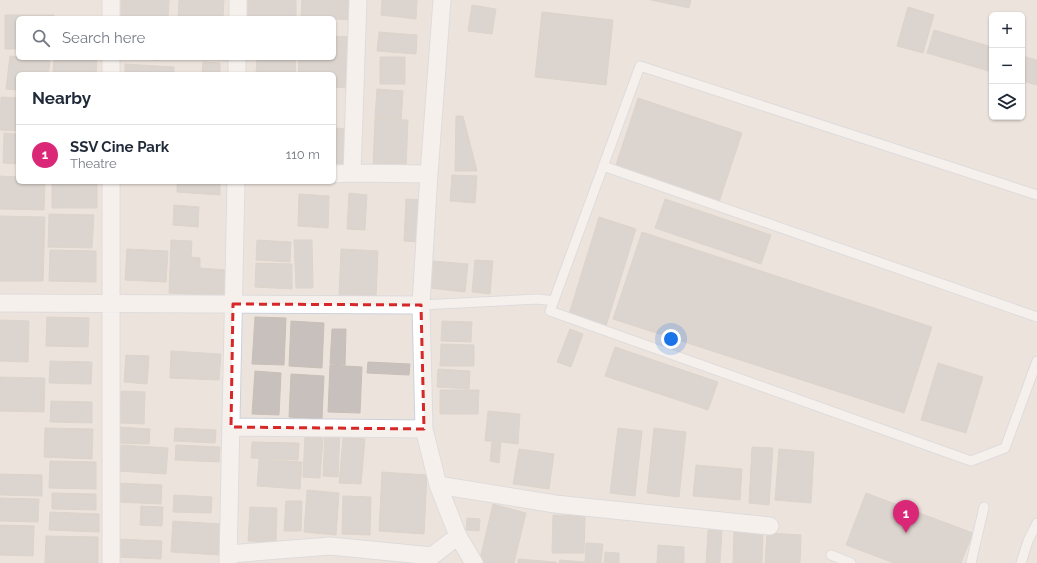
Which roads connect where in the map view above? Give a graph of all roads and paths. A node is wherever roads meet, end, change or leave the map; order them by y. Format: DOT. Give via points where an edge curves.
graph roads {
  1 [pos="111,0"];
  2 [pos="238,0"];
  3 [pos="358,0"];
  4 [pos="442,0"];
  5 [pos="111,16"];
  6 [pos="238,16"];
  7 [pos="111,60"];
  8 [pos="237,60"];
  9 [pos="111,72"];
  10 [pos="237,72"];
  11 [pos="604,166"];
  12 [pos="336,174"];
  13 [pos="352,174"];
  14 [pos="429,174"];
  15 [pos="111,184"];
  16 [pos="236,184"];
  17 [pos="1037,195"];
  18 [pos="554,301"];
  19 [pos="0,303"];
  20 [pos="111,304"];
  21 [pos="233,304"];
  22 [pos="421,305"];
  23 [pos="1037,317"];
  24 [pos="1037,361"];
  25 [pos="231,427"];
  26 [pos="424,429"];
  27 [pos="438,484"];
  28 [pos="984,507"];
  29 [pos="1037,523"];
  30 [pos="770,526"];
  31 [pos="458,536"];
  32 [pos="831,555"];
  33 [pos="229,558"];
  34 [pos="111,563"];
  35 [pos="474,563"];
  36 [pos="851,563"];
  37 [pos="971,563"];
  38 [pos="1021,563"];
  1 -- 5 [label="street"];
  2 -- 6 [label="street"];
  3 -- 13 [label="street"];
  4 -- 14 [label="street"];
  7 -- 9 [label="street"];
  8 -- 10 [label="street"];
  11 -- 17 [label="lane" via="640,66"];
  11 -- 18 [label="lane"];
  11 -- 23 [label="lane"];
  12 -- 13 [label="street"];
  13 -- 14 [label="street"];
  14 -- 22 [label="street"];
  15 -- 20 [label="street"];
  16 -- 21 [label="street"];
  18 -- 22 [label="lane" via="538,299"];
  18 -- 24 [label="lane" via="550,311 971,461 1005,448"];
  19 -- 20 [label="street"];
  20 -- 21 [label="street"];
  20 -- 34 [label="street"];
  21 -- 22 [label="street"];
  21 -- 25 [label="street"];
  22 -- 26 [label="street"];
  25 -- 26 [label="street"];
  25 -- 33 [label="street"];
  26 -- 27 [label="street"];
  27 -- 30 [label="street" via="555,504"];
  27 -- 31 [label="street"];
  28 -- 37 [label="lane"];
  29 -- 38 [label="lane"];
  31 -- 33 [label="street" via="432,556 330,546"];
  31 -- 35 [label="street"];
  32 -- 36 [label="lane"];
}
